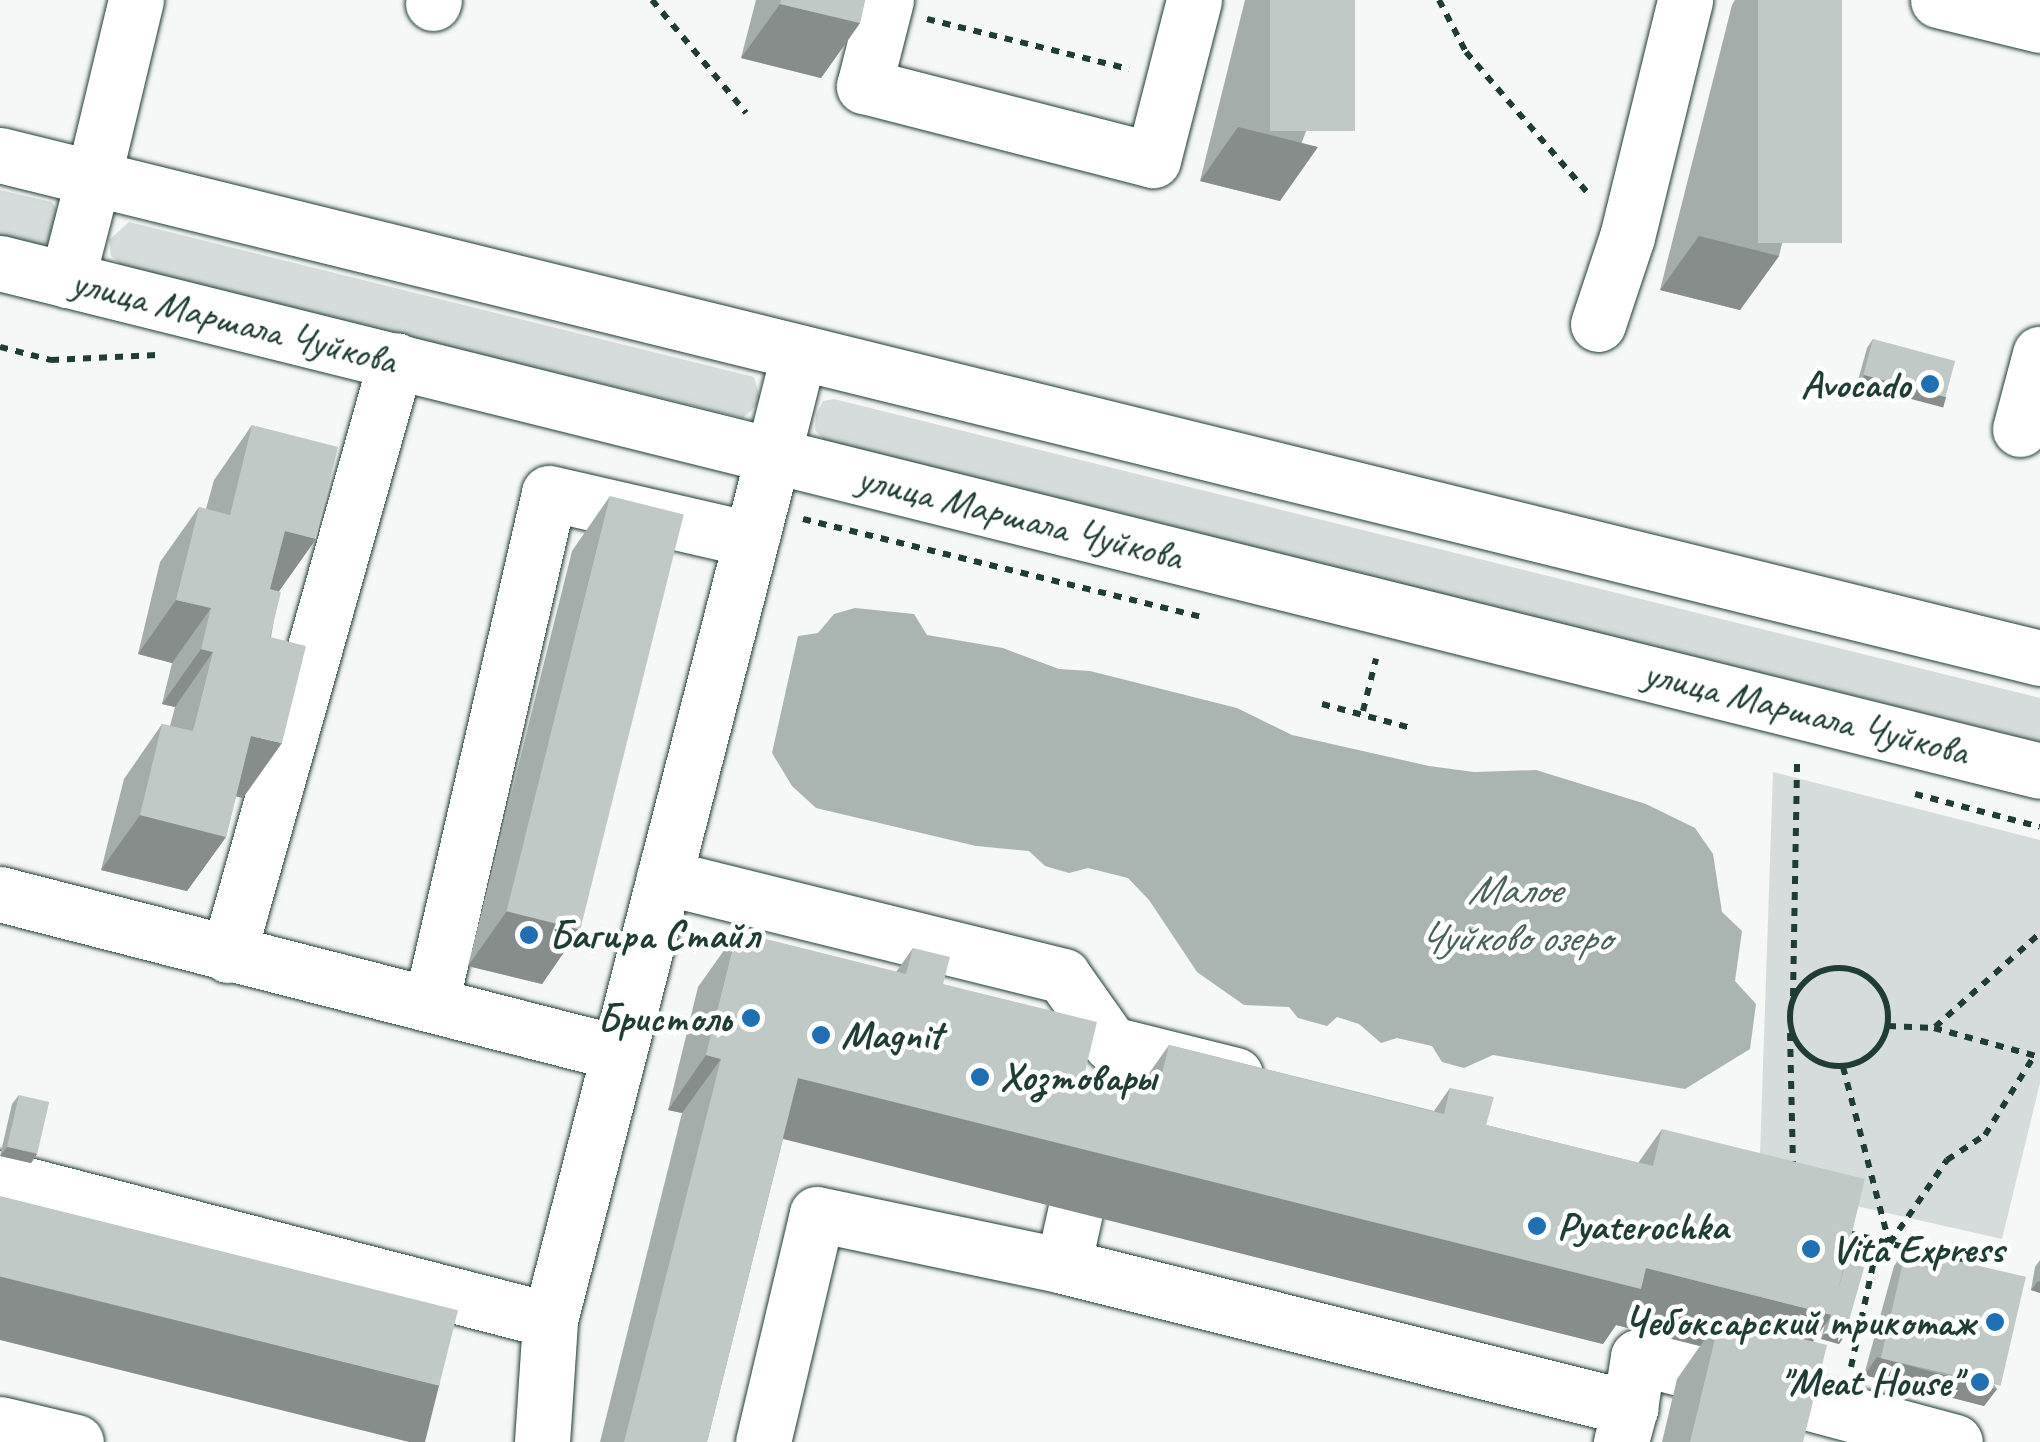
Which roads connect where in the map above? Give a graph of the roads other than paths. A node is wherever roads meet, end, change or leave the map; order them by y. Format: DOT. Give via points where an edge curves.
graph roads {
  1 [pos="136,0"];
  2 [pos="1194,0"];
  3 [pos="1685,0"];
  4 [pos="1938,0"];
  5 [pos="885,4"];
  6 [pos="2040,25"];
  7 [pos="0,155"];
  8 [pos="93,179"];
  9 [pos="0,263"];
  10 [pos="68,280"];
  11 [pos="1598,324"];
  12 [pos="799,352"];
  13 [pos="2040,354"];
  14 [pos="396,360"];
  15 [pos="2020,429"];
  16 [pos="773,456"];
  17 [pos="754,523"];
  18 [pos="2040,658"];
  19 [pos="2040,771"];
  20 [pos="664,877"];
  21 [pos="0,894"];
  22 [pos="228,954"];
  23 [pos="431,1003"];
  24 [pos="1112,1044"];
  25 [pos="619,1053"];
  26 [pos="1284,1087"];
  27 [pos="1100,1101"];
  28 [pos="0,1178"];
  29 [pos="1075,1212"];
  30 [pos="1063,1266"];
  31 [pos="550,1320"];
  32 [pos="0,1424"];
  33 [pos="1625,1425"];
  34 [pos="76,1442"];
  35 [pos="542,1442"];
  36 [pos="763,1442"];
  37 [pos="1955,1442"];
  1 -- 8 [label="main road"];
  2 -- 5 [label="main road" via="1153,160 864,86"];
  3 -- 11 [label="main road" via="1627,237"];
  4 -- 6 [label="main road"];
  7 -- 8 [label="main road"];
  8 -- 10 [label="main road"];
  8 -- 12 [label="main road"];
  9 -- 10 [label="main road, улица Маршала Чуйкова"];
  10 -- 14 [label="main road, улица Маршала Чуйкова"];
  12 -- 16 [label="main road"];
  12 -- 18 [label="main road"];
  13 -- 15 [label="main road"];
  14 -- 16 [label="main road, улица Маршала Чуйкова"];
  14 -- 22 [label="main road"];
  16 -- 17 [label="main road"];
  16 -- 19 [label="main road, улица Маршала Чуйкова"];
  17 -- 20 [label="main road"];
  17 -- 23 [label="main road" via="550,492"];
  20 -- 24 [label="main road" via="1063,976"];
  20 -- 25 [label="main road"];
  21 -- 22 [label="main road"];
  22 -- 23 [label="main road"];
  23 -- 25 [label="main road"];
  24 -- 26 [label="main road"];
  24 -- 27 [label="main road"];
  25 -- 31 [label="main road"];
  28 -- 31 [label="main road"];
  29 -- 30 [label="main road"];
  30 -- 33 [label="main road"];
  30 -- 36 [label="main road" via="816,1214"];
  31 -- 35 [label="main road"];
  32 -- 34 [label="main road"];
  33 -- 37 [label="main road" via="1638,1357"];
}
